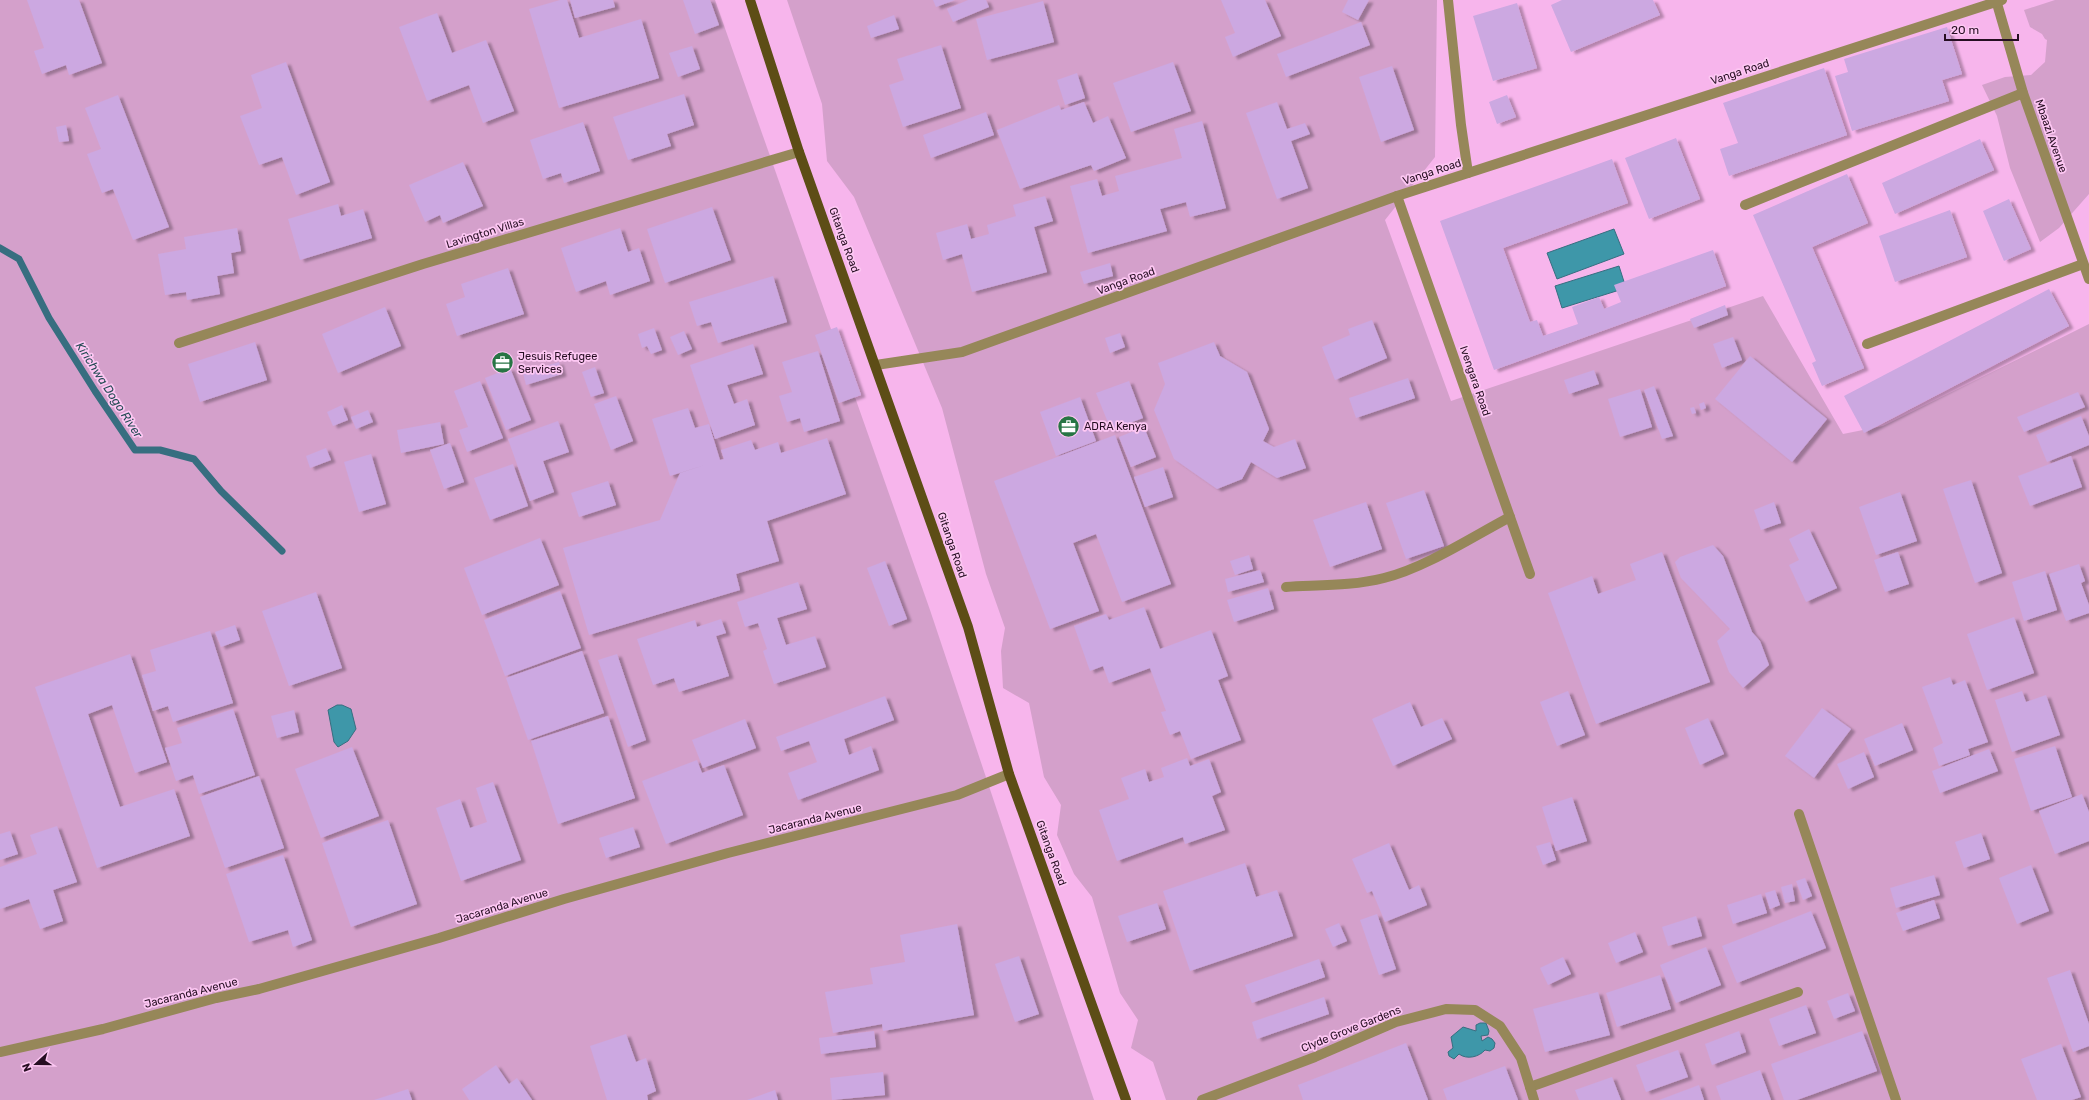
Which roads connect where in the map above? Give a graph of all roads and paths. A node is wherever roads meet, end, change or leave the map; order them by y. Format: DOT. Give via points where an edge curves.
graph roads {
  1 [pos="750,0"];
  2 [pos="1448,0"];
  3 [pos="1998,1"];
  4 [pos="2023,93"];
  5 [pos="799,152"];
  6 [pos="1468,173"];
  7 [pos="1396,196"];
  8 [pos="1744,205"];
  9 [pos="2084,264"];
  10 [pos="2089,279"];
  11 [pos="179,343"];
  12 [pos="1867,344"];
  13 [pos="876,364"];
  14 [pos="1510,517"];
  15 [pos="1530,574"];
  16 [pos="1286,587"];
  17 [pos="1009,774"];
  18 [pos="1799,814"];
  19 [pos="1798,992"];
  20 [pos="0,1052"];
  21 [pos="1530,1087"];
  22 [pos="1126,1100"];
  23 [pos="1202,1100"];
  24 [pos="1534,1100"];
  25 [pos="1896,1100"];
  1 -- 5 [label="main road, Gitanga Road"];
  2 -- 6 [label="street" via="1460,125"];
  3 -- 4 [label="street, Mbaazi Avenue"];
  3 -- 6 [label="street, Vanga Road"];
  4 -- 8 [label="street"];
  4 -- 9 [label="street, Mbaazi Avenue"];
  5 -- 11 [label="street, Lavington Villas" via="424,264"];
  5 -- 13 [label="main road, Gitanga Road"];
  6 -- 7 [label="street, Vanga Road"];
  7 -- 13 [label="street, Vanga Road" via="962,352"];
  7 -- 14 [label="street, Ivengara Road"];
  9 -- 10 [label="street, Mbaazi Avenue"];
  9 -- 12 [label="street"];
  13 -- 17 [label="main road, Gitanga Road" via="968,628"];
  14 -- 15 [label="street, Ivengara Road"];
  14 -- 16 [label="street" via="1422,563 1384,578"];
  17 -- 20 [label="street, Jacaranda Avenue" via="957,795 721,855 259,988 103,1029"];
  17 -- 22 [label="main road, Gitanga Road"];
  18 -- 25 [label="street"];
  19 -- 21 [label="street"];
  21 -- 23 [label="street, Clyde Grove Gardens" via="1520,1058 1500,1026 1474,1010 1446,1008 1396,1022 1315,1058"];
  21 -- 24 [label="street, Clyde Grove Gardens"];
}
